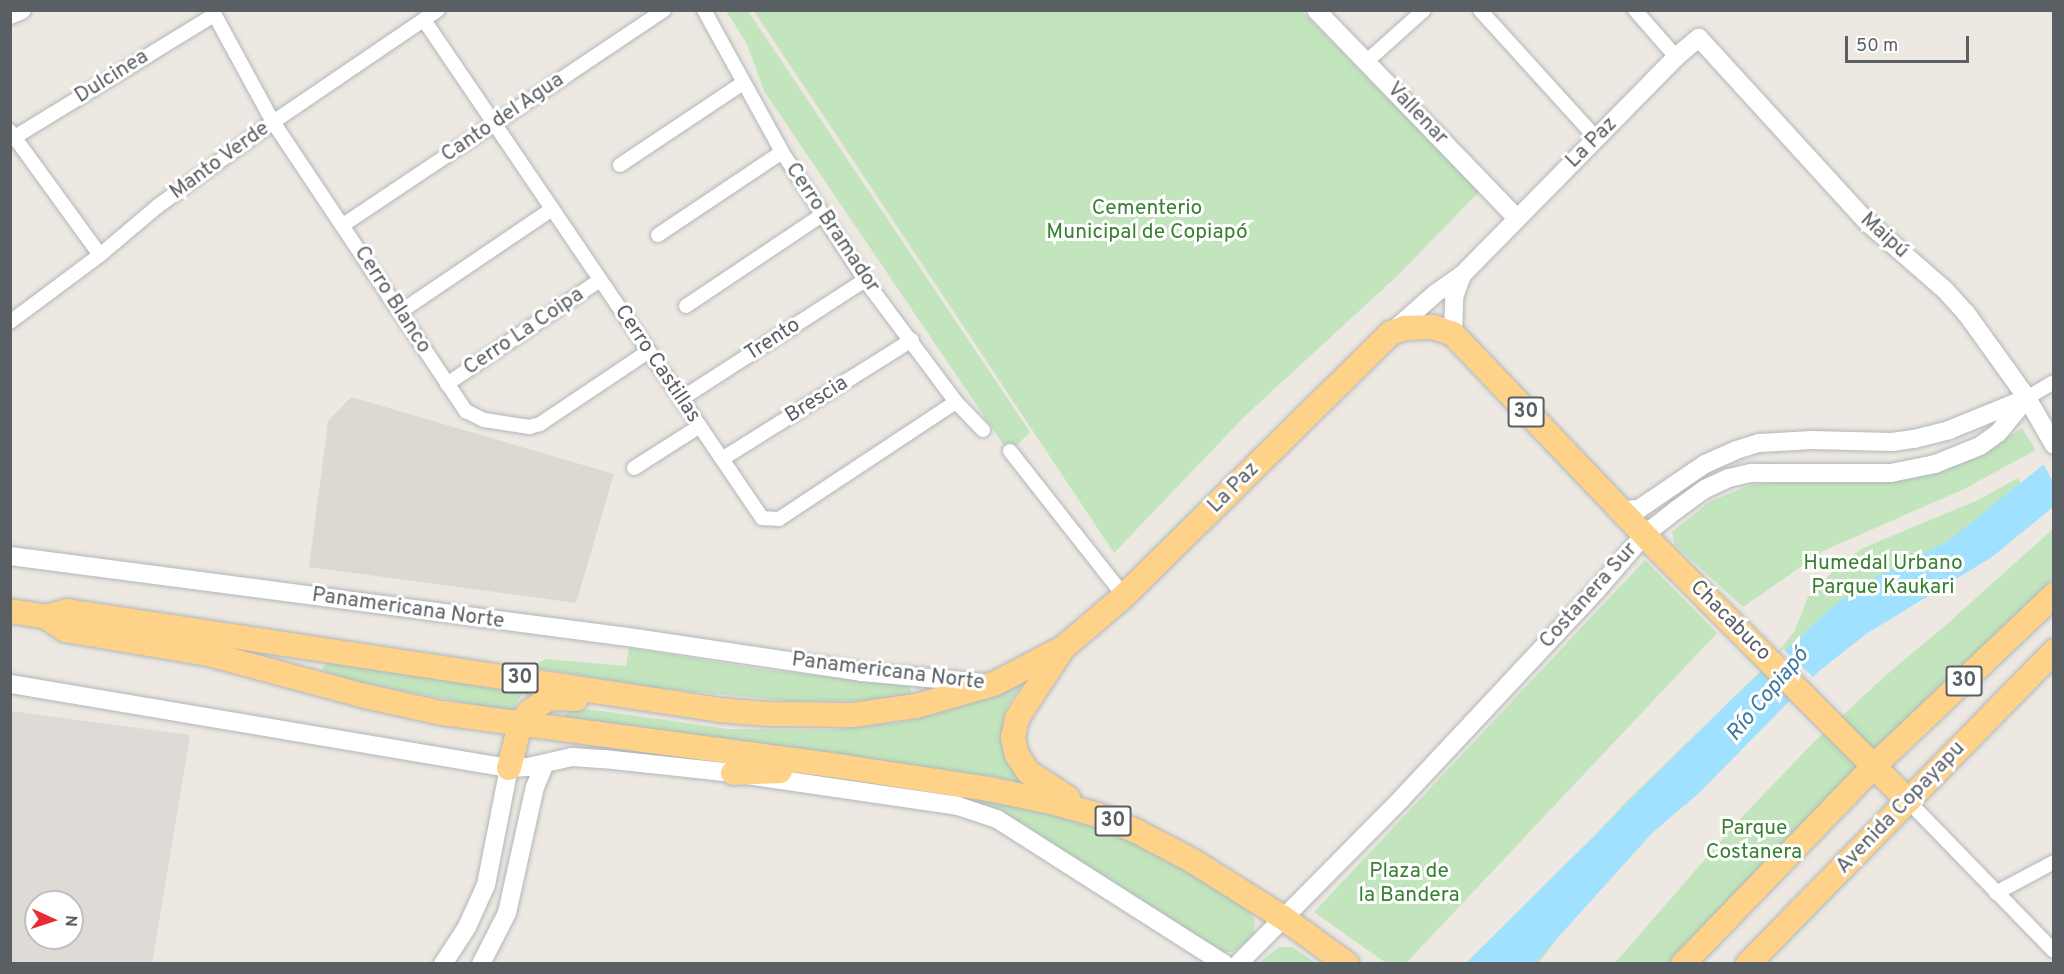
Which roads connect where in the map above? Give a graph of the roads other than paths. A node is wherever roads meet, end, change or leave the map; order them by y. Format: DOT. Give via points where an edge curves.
graph roads {
  1 [pos="22,10"];
  2 [pos="438,10"];
  3 [pos="664,10"];
  4 [pos="704,10"];
  5 [pos="1316,10"];
  6 [pos="1424,10"];
  7 [pos="1480,10"];
  8 [pos="1635,10"];
  9 [pos="213,13"];
  10 [pos="10,15"];
  11 [pos="424,20"];
  12 [pos="1699,38"];
  13 [pos="1676,57"];
  14 [pos="1367,61"];
  15 [pos="743,83"];
  16 [pos="273,122"];
  17 [pos="494,124"];
  18 [pos="12,136"];
  19 [pos="1597,139"];
  20 [pos="782,152"];
  21 [pos="621,165"];
  22 [pos="552,209"];
  23 [pos="822,215"];
  24 [pos="1517,218"];
  25 [pos="343,225"];
  26 [pos="658,235"];
  27 [pos="100,255"];
  28 [pos="1462,275"];
  29 [pos="600,280"];
  30 [pos="865,280"];
  31 [pos="686,306"];
  32 [pos="400,312"];
  33 [pos="10,322"];
  34 [pos="1391,333"];
  35 [pos="1453,334"];
  36 [pos="912,340"];
  37 [pos="649,351"];
  38 [pos="2054,382"];
  39 [pos="447,384"];
  40 [pos="2023,392"];
  41 [pos="681,399"];
  42 [pos="957,402"];
  43 [pos="700,426"];
  44 [pos="983,430"];
  45 [pos="2054,445"];
  46 [pos="1010,452"];
  47 [pos="722,459"];
  48 [pos="634,468"];
  49 [pos="1619,510"];
  50 [pos="1644,535"];
  51 [pos="10,556"];
  52 [pos="1124,596"];
  53 [pos="2054,596"];
  54 [pos="10,611"];
  55 [pos="46,617"];
  56 [pos="1063,648"];
  57 [pos="2054,651"];
  58 [pos="10,684"];
  59 [pos="994,684"];
  60 [pos="646,698"];
  61 [pos="520,725"];
  62 [pos="545,763"];
  63 [pos="1874,766"];
  64 [pos="845,767"];
  65 [pos="509,768"];
  66 [pos="732,773"];
  67 [pos="1908,801"];
  68 [pos="1098,815"];
  69 [pos="496,840"];
  70 [pos="522,848"];
  71 [pos="2054,862"];
  72 [pos="1996,893"];
  73 [pos="1285,919"];
  74 [pos="2054,951"];
  75 [pos="443,963"];
  76 [pos="481,963"];
  77 [pos="1225,963"];
  78 [pos="1238,963"];
  79 [pos="1347,963"];
  80 [pos="1683,963"];
  81 [pos="1748,963"];
  1 -- 10 [label="street"];
  2 -- 11 [label="street, Manto Verde"];
  3 -- 17 [label="street, Canto del Agua"];
  4 -- 15 [label="street, Cerro Bramador"];
  5 -- 14 [label="street, Vallenar"];
  6 -- 14 [label="street"];
  7 -- 19 [label="street"];
  8 -- 13 [label="street"];
  9 -- 16 [label="street, Cerro Blanco"];
  9 -- 18 [label="street, Dulcinea"];
  11 -- 16 [label="street, Manto Verde"];
  11 -- 17 [label="street, Cerro Castillas"];
  12 -- 13 [label="street, La Paz"];
  12 -- 40 [label="street, Maipú" via="1868,223 1952,298"];
  13 -- 19 [label="street, La Paz"];
  14 -- 24 [label="street, Vallenar"];
  15 -- 20 [label="street, Cerro Bramador"];
  15 -- 21 [label="street"];
  16 -- 25 [label="street, Cerro Blanco"];
  16 -- 27 [label="street, Manto Verde" via="158,206"];
  17 -- 22 [label="street, Cerro Castillas"];
  17 -- 25 [label="street, Canto del Agua"];
  18 -- 27 [label="street"];
  19 -- 24 [label="street, La Paz"];
  20 -- 23 [label="street, Cerro Bramador"];
  20 -- 26 [label="street"];
  22 -- 29 [label="street, Cerro Castillas"];
  22 -- 32 [label="street"];
  23 -- 30 [label="street, Cerro Bramador"];
  23 -- 31 [label="street"];
  24 -- 28 [label="street, La Paz"];
  25 -- 32 [label="street, Cerro Blanco"];
  27 -- 33 [label="street, Manto Verde"];
  28 -- 34 [label="street, La Paz"];
  28 -- 35 [label="street, La Paz" via="1453,305"];
  29 -- 37 [label="street, Cerro Castillas"];
  29 -- 39 [label="street, Cerro La Coipa"];
  30 -- 36 [label="street, Cerro Bramador"];
  30 -- 41 [label="street, Trento"];
  32 -- 39 [label="street, Cerro Blanco"];
  34 -- 35 [label="highway" via="1419,326"];
  34 -- 52 [label="highway, La Paz / 30"];
  35 -- 49 [label="highway, Chacabuco / 30"];
  36 -- 42 [label="street, Cerro Bramador"];
  36 -- 47 [label="street, Brescia"];
  37 -- 39 [label="street, Cerro Blanco" via="540,424 529,427 484,420 466,411"];
  37 -- 41 [label="street, Cerro Castillas"];
  38 -- 40 [label="street, Costanera Sur"];
  40 -- 45 [label="street, Maipú"];
  40 -- 49 [label="street, Costanera Sur" via="1949,430 1914,440 1759,443 1705,464 1639,509"];
  40 -- 50 [label="street, Costanera Sur" via="1998,433 1958,455 1891,473 1773,471 1729,478 1705,489"];
  41 -- 43 [label="street, Cerro Castillas"];
  42 -- 44 [label="street, Cerro Bramador"];
  42 -- 47 [label="street, Cerro Castillas" via="779,519 762,518"];
  43 -- 47 [label="street, Cerro Castillas"];
  43 -- 48 [label="street"];
  46 -- 52 [label="street"];
  49 -- 50 [label="highway, Chacabuco / 30"];
  50 -- 63 [label="highway, Chacabuco / 30"];
  50 -- 73 [label="street, Costanera Sur" via="1588,600"];
  51 -- 59 [label="street, Panamericana Norte" via="861,672"];
  52 -- 56 [label="highway, La Paz / 30"];
  53 -- 63 [label="highway, 30"];
  54 -- 55 [label="highway, Panamericana Norte / 30"];
  55 -- 60 [label="highway, Panamericana Norte / 30" via="67,611"];
  55 -- 61 [label="highway, Panamericana Norte / 30" via="65,630 208,654 405,706"];
  56 -- 59 [label="highway, La Paz / 30"];
  56 -- 68 [label="highway" via="1017,719 1013,738 1017,755 1035,778"];
  57 -- 67 [label="highway, Avenida Copayapu / 30"];
  58 -- 65 [label="street"];
  59 -- 60 [label="highway, Panamericana Norte / 30" via="916,706 853,715 767,714"];
  60 -- 61 [label="highway" via="630,705 549,698 534,707"];
  61 -- 64 [label="highway, Panamericana Norte / 30"];
  61 -- 65 [label="highway"];
  62 -- 65 [label="street"];
  62 -- 66 [label="street" via="572,757"];
  62 -- 70 [label="street" via="534,787"];
  63 -- 67 [label="highway, Chacabuco"];
  63 -- 80 [label="highway"];
  64 -- 66 [label="highway"];
  64 -- 68 [label="highway, Panamericana Norte / 30" via="1000,790"];
  65 -- 69 [label="street"];
  66 -- 77 [label="street" via="958,806 997,819"];
  67 -- 72 [label="street, Chacabuco"];
  67 -- 81 [label="highway, Avenida Copayapu / 30"];
  68 -- 73 [label="highway, Panamericana Norte / 30" via="1192,861"];
  69 -- 70 [label="street" via="509,848"];
  69 -- 75 [label="street" via="477,906"];
  70 -- 76 [label="street" via="507,914"];
  71 -- 72 [label="street"];
  72 -- 74 [label="street, Chacabuco"];
  73 -- 78 [label="street, Costanera Sur"];
  73 -- 79 [label="highway, Panamericana Norte / 30"];
}
